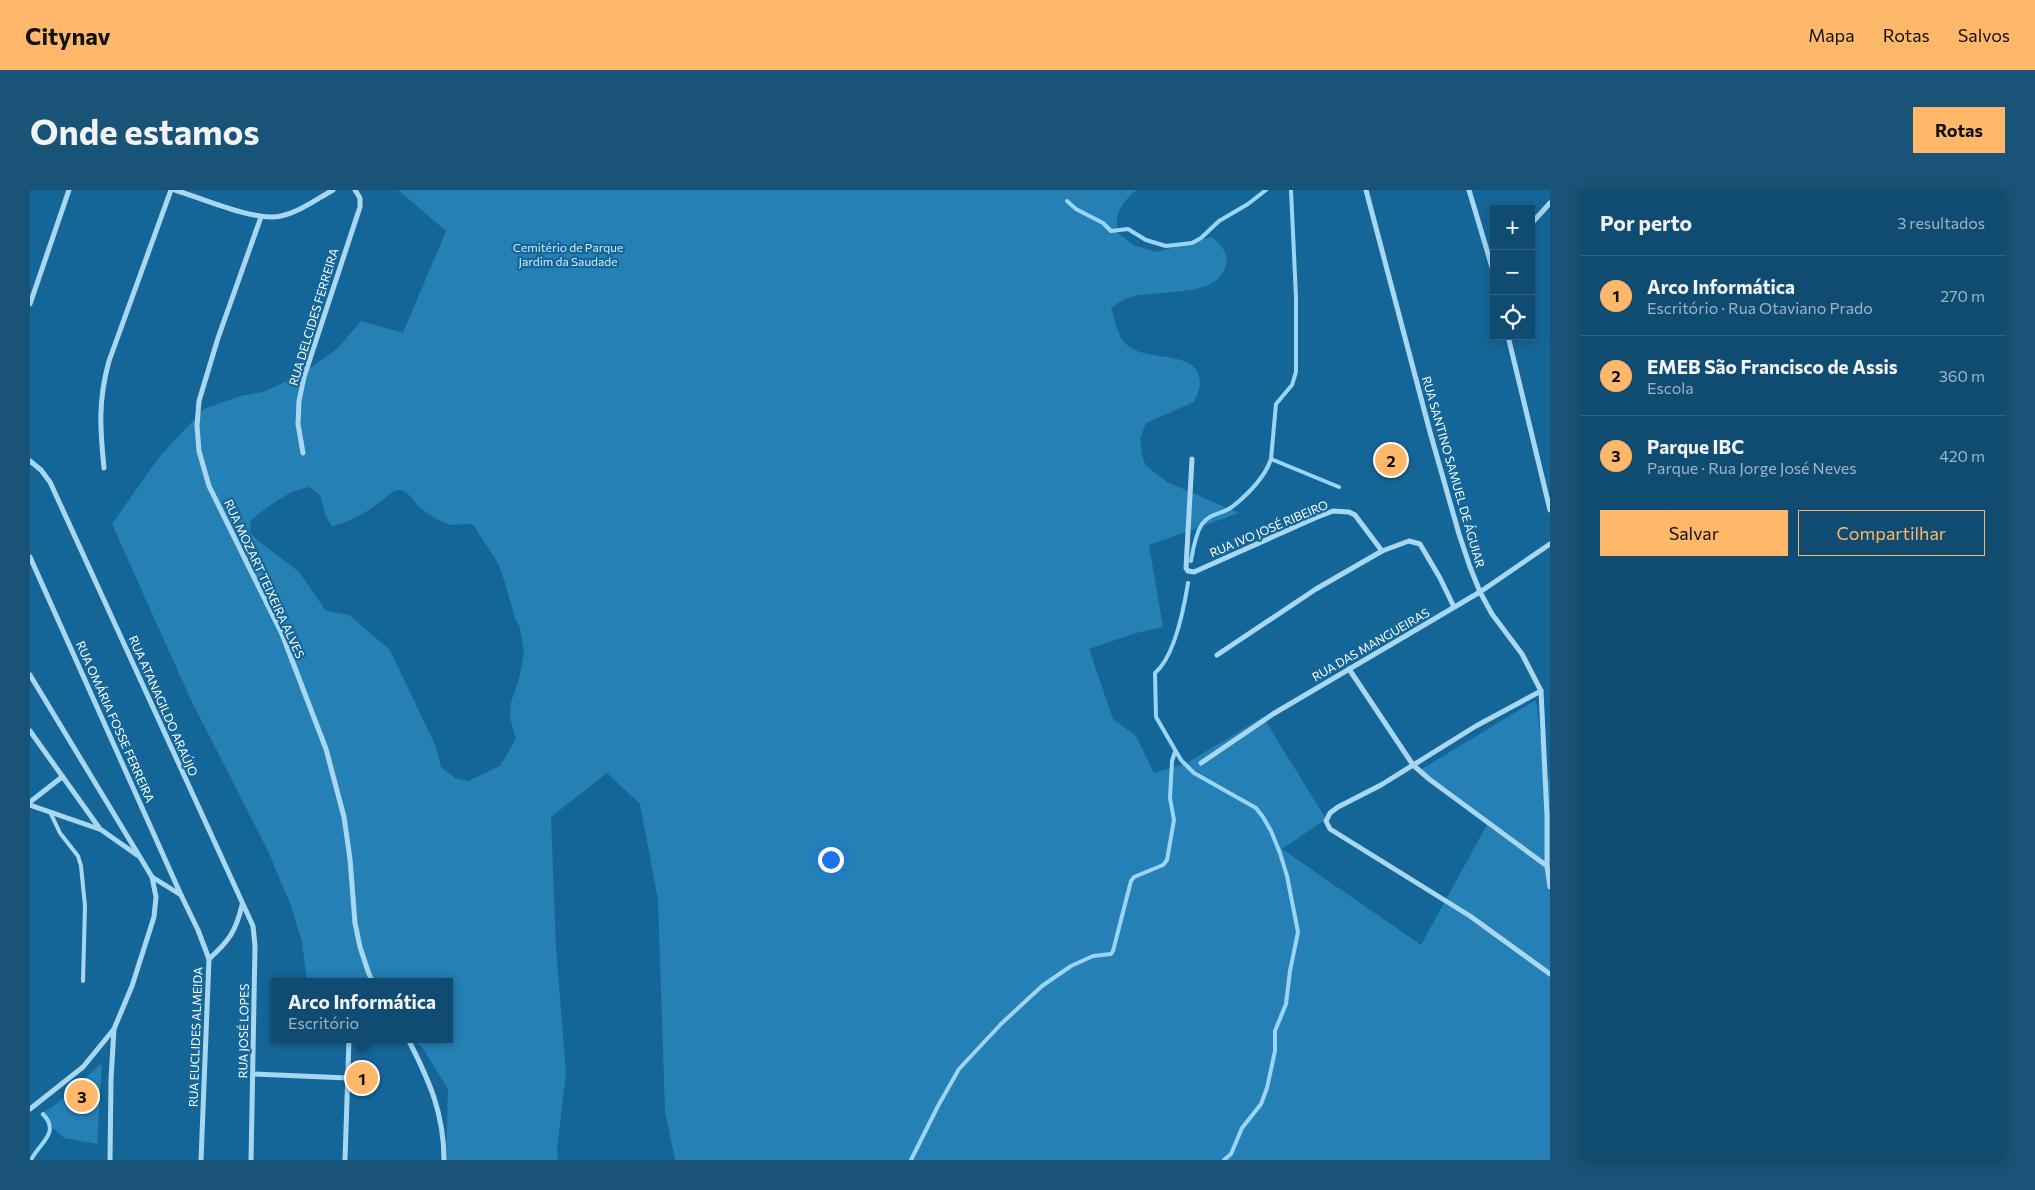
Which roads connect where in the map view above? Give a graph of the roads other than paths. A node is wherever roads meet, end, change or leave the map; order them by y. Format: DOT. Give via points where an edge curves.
graph roads {
  1 [pos="69,190"];
  2 [pos="171,190"];
  3 [pos="175,190"];
  4 [pos="333,190"];
  5 [pos="356,190"];
  6 [pos="1366,190"];
  7 [pos="1469,190"];
  8 [pos="1550,203"];
  9 [pos="261,217"];
  10 [pos="1535,220"];
  11 [pos="1490,256"];
  12 [pos="30,304"];
  13 [pos="1509,340"];
  14 [pos="303,453"];
  15 [pos="1192,459"];
  16 [pos="30,461"];
  17 [pos="104,468"];
  18 [pos="1550,510"];
  19 [pos="1550,544"];
  20 [pos="1382,551"];
  21 [pos="30,557"];
  22 [pos="1480,592"];
  23 [pos="1454,607"];
  24 [pos="1217,655"];
  25 [pos="1349,669"];
  26 [pos="30,675"];
  27 [pos="1540,691"];
  28 [pos="30,731"];
  29 [pos="1201,763"];
  30 [pos="1413,765"];
  31 [pos="62,777"];
  32 [pos="30,804"];
  33 [pos="50,812"];
  34 [pos="100,829"];
  35 [pos="139,857"];
  36 [pos="1547,866"];
  37 [pos="152,877"];
  38 [pos="1550,887"];
  39 [pos="181,895"];
  40 [pos="242,904"];
  41 [pos="209,959"];
  42 [pos="1550,974"];
  43 [pos="371,978"];
  44 [pos="83,981"];
  45 [pos="114,1029"];
  46 [pos="349,1043"];
  47 [pos="410,1043"];
  48 [pos="254,1074"];
  49 [pos="348,1078"];
  50 [pos="30,1109"];
  51 [pos="110,1160"];
  52 [pos="201,1160"];
  53 [pos="252,1160"];
  54 [pos="346,1160"];
  55 [pos="444,1160"];
  1 -- 12 [label="street"];
  2 -- 17 [label="street" via="103,383 100,407"];
  3 -- 9 [label="street"];
  4 -- 9 [label="street" via="293,213"];
  5 -- 14 [label="street, RUA DELCIDES FERREIRA" via="360,207 299,401 298,424"];
  6 -- 22 [label="street, RUA SANTINO SAMUEL DE ÁGUIAR" via="1459,534"];
  7 -- 11 [label="street"];
  8 -- 10 [label="street"];
  9 -- 43 [label="street, RUA MOZART TEIXEIRA ALVES" via="199,401 199,451 209,486 282,634 326,749 344,817 360,947"];
  13 -- 18 [label="street"];
  15 -- 20 [label="street, RUA IVO JOSÉ RIBEIRO" via="1186,568 1190,572 1333,511 1355,515"];
  16 -- 40 [label="street, RUA ATANAGILDO ARAÚJO" via="50,482"];
  19 -- 22 [label="street, RUA DAS MANGUEIRAS"];
  20 -- 23 [label="street" via="1409,540 1420,544"];
  20 -- 24 [label="street" via="1316,589"];
  21 -- 39 [label="street, RUA OMÁRIA FOSSE FERREIRA"];
  22 -- 23 [label="street, RUA DAS MANGUEIRAS"];
  22 -- 27 [label="street, RUA SANTINO SAMUEL DE ÁGUIAR" via="1522,654"];
  23 -- 25 [label="street, RUA DAS MANGUEIRAS"];
  25 -- 29 [label="street, RUA DAS MANGUEIRAS" via="1273,714"];
  25 -- 30 [label="street"];
  26 -- 35 [label="street"];
  27 -- 30 [label="street"];
  27 -- 36 [label="street, RUA SANTINO SAMUEL DE ÁGUIAR"];
  28 -- 31 [label="street"];
  30 -- 36 [label="street"];
  30 -- 42 [label="street" via="1330,813 1326,821 1330,829 1470,916"];
  31 -- 32 [label="street"];
  31 -- 34 [label="street"];
  32 -- 33 [label="street"];
  33 -- 34 [label="street"];
  33 -- 44 [label="lane" via="81,866 85,906"];
  34 -- 35 [label="street"];
  35 -- 37 [label="street"];
  36 -- 38 [label="street, RUA SANTINO SAMUEL DE ÁGUIAR"];
  37 -- 39 [label="street"];
  37 -- 45 [label="street" via="156,896 154,917"];
  39 -- 41 [label="street, RUA EUCLIDES ALMEIDA"];
  40 -- 41 [label="street" via="231,937"];
  40 -- 48 [label="street, RUA JOSÉ LOPES" via="253,926 255,946"];
  41 -- 52 [label="street, RUA EUCLIDES ALMEIDA"];
  45 -- 50 [label="street" via="83,1067"];
  45 -- 51 [label="street"];
  46 -- 49 [label="street"];
  47 -- 55 [label="street" via="436,1099"];
  48 -- 49 [label="street"];
  48 -- 53 [label="street, RUA JOSÉ LOPES"];
  49 -- 54 [label="street"];
}
